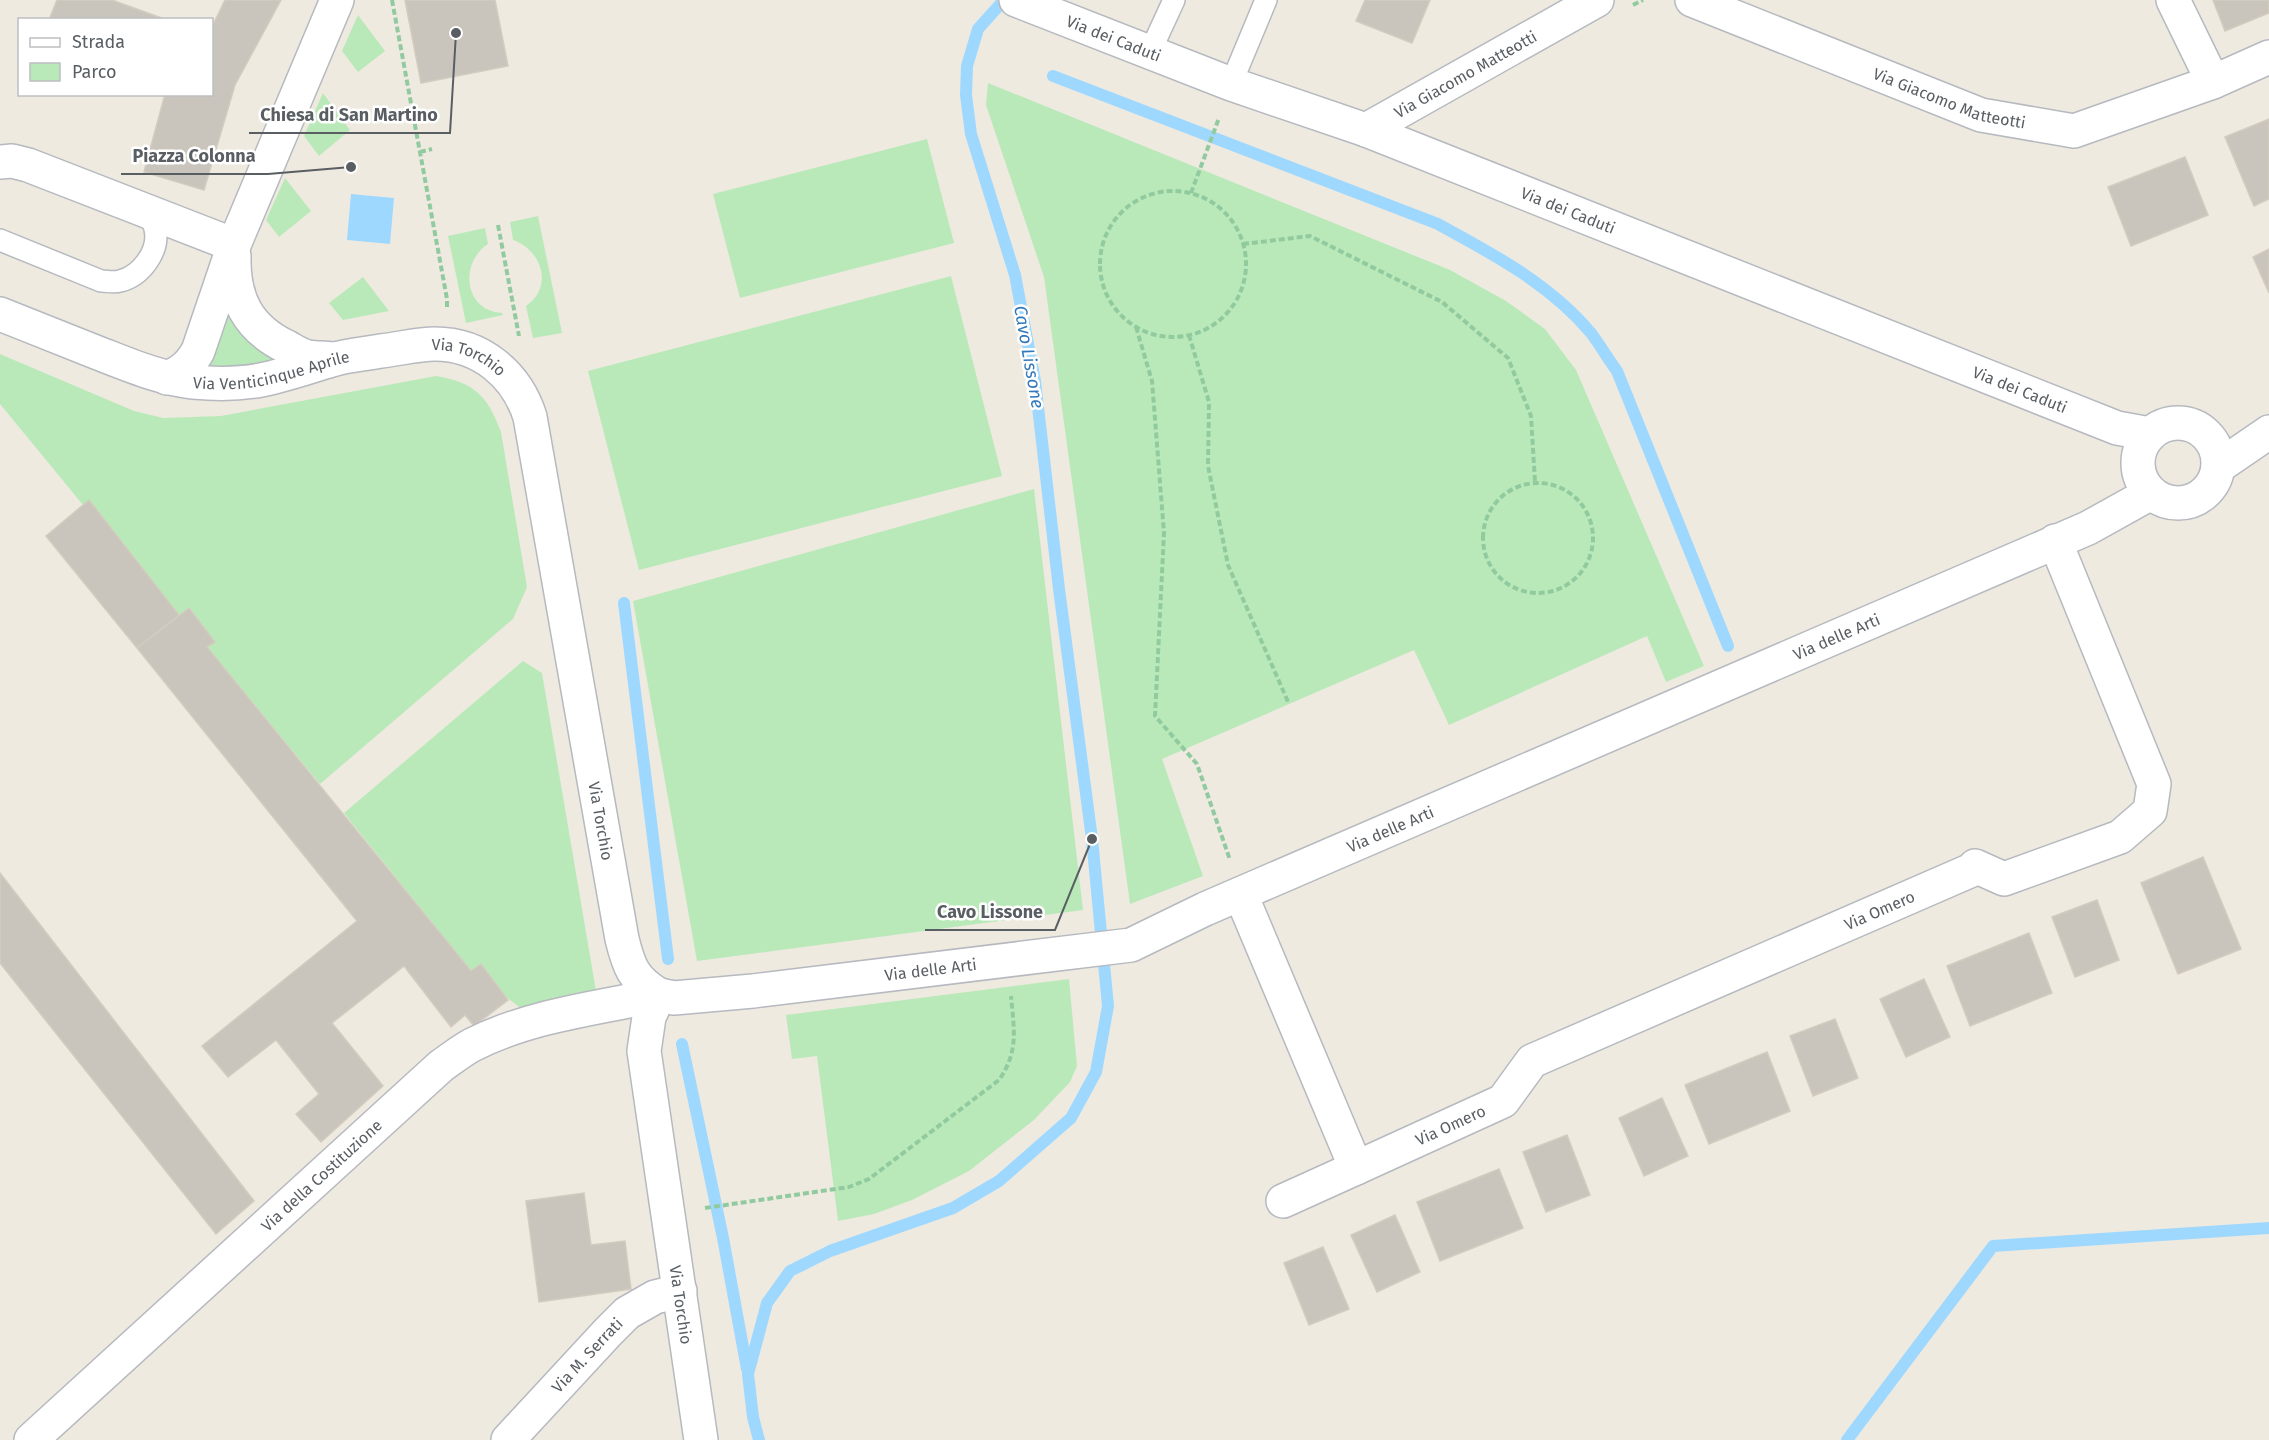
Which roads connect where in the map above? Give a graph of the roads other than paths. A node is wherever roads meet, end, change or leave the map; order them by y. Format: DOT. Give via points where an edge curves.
graph roads {
  1 [pos="337,0"];
  2 [pos="1174,0"];
  3 [pos="1266,0"];
  4 [pos="1597,0"];
  5 [pos="1692,0"];
  6 [pos="2173,0"];
  7 [pos="1022,2"];
  8 [pos="1150,52"];
  9 [pos="2269,57"];
  10 [pos="2213,82"];
  11 [pos="1231,84"];
  12 [pos="1365,130"];
  13 [pos="7,167"];
  14 [pos="147,211"];
  15 [pos="0,240"];
  16 [pos="234,245"];
  17 [pos="0,314"];
  18 [pos="334,359"];
  19 [pos="167,378"];
  20 [pos="2269,432"];
  21 [pos="2215,455"];
  22 [pos="2140,456"];
  23 [pos="2055,542"];
  24 [pos="1241,895"];
  25 [pos="659,995"];
  26 [pos="1356,1168"];
  27 [pos="1283,1201"];
  28 [pos="680,1291"];
  29 [pos="31,1440"];
  30 [pos="508,1440"];
  31 [pos="701,1440"];
  1 -- 16 [label="street"];
  2 -- 8 [label="lane"];
  3 -- 11 [label="lane"];
  4 -- 12 [label="street, Via Giacomo Matteotti"];
  5 -- 10 [label="street, Via Giacomo Matteotti" via="1981,115 2074,131"];
  6 -- 10 [label="street"];
  7 -- 8 [label="street, Via dei Caduti"];
  8 -- 11 [label="street, Via dei Caduti"];
  9 -- 10 [label="street, Via Giacomo Matteotti"];
  11 -- 12 [label="street, Via dei Caduti"];
  12 -- 22 [label="street, Via dei Caduti"];
  13 -- 14 [label="street"];
  14 -- 15 [label="lane" via="155,228 153,251 133,276 118,282 101,281"];
  14 -- 16 [label="street"];
  16 -- 18 [label="street, Via Venticinque Aprile" via="236,289 245,311 259,329 306,357"];
  16 -- 19 [label="street, Via Venticinque Aprile" via="198,351 191,363"];
  17 -- 19 [label="street, Via Venticinque Aprile"];
  18 -- 19 [label="street, Via Venticinque Aprile" via="258,380 219,383"];
  18 -- 25 [label="street, Via Torchio" via="435,344 457,346 495,365 524,398 622,939 632,972"];
  20 -- 21 [label="street"];
  21 -- 22 [label="street" via="2206,434 2184,423 2171,423 2160,427"];
  21 -- 22 [label="street, Via dei Caduti" via="2215,479 2208,490 2198,498 2174,503 2161,500"];
  22 -- 23 [label="street, Via delle Arti" via="2088,528"];
  23 -- 24 [label="street, Via delle Arti"];
  23 -- 26 [label="street, Via Omero" via="2154,783 2150,811 2120,837 2004,879 1975,866 1532,1061 1503,1101"];
  24 -- 25 [label="street, Via delle Arti" via="1131,945 707,995"];
  24 -- 26 [label="street"];
  25 -- 28 [label="street, Via Torchio" via="649,1017 644,1051"];
  25 -- 29 [label="street, Via della Costituzione" via="511,1029 470,1046 441,1066"];
  26 -- 27 [label="street, Via Omero"];
  28 -- 30 [label="street, Via M. Serrati" via="655,1297 627,1313"];
  28 -- 31 [label="street, Via Torchio"];
}
